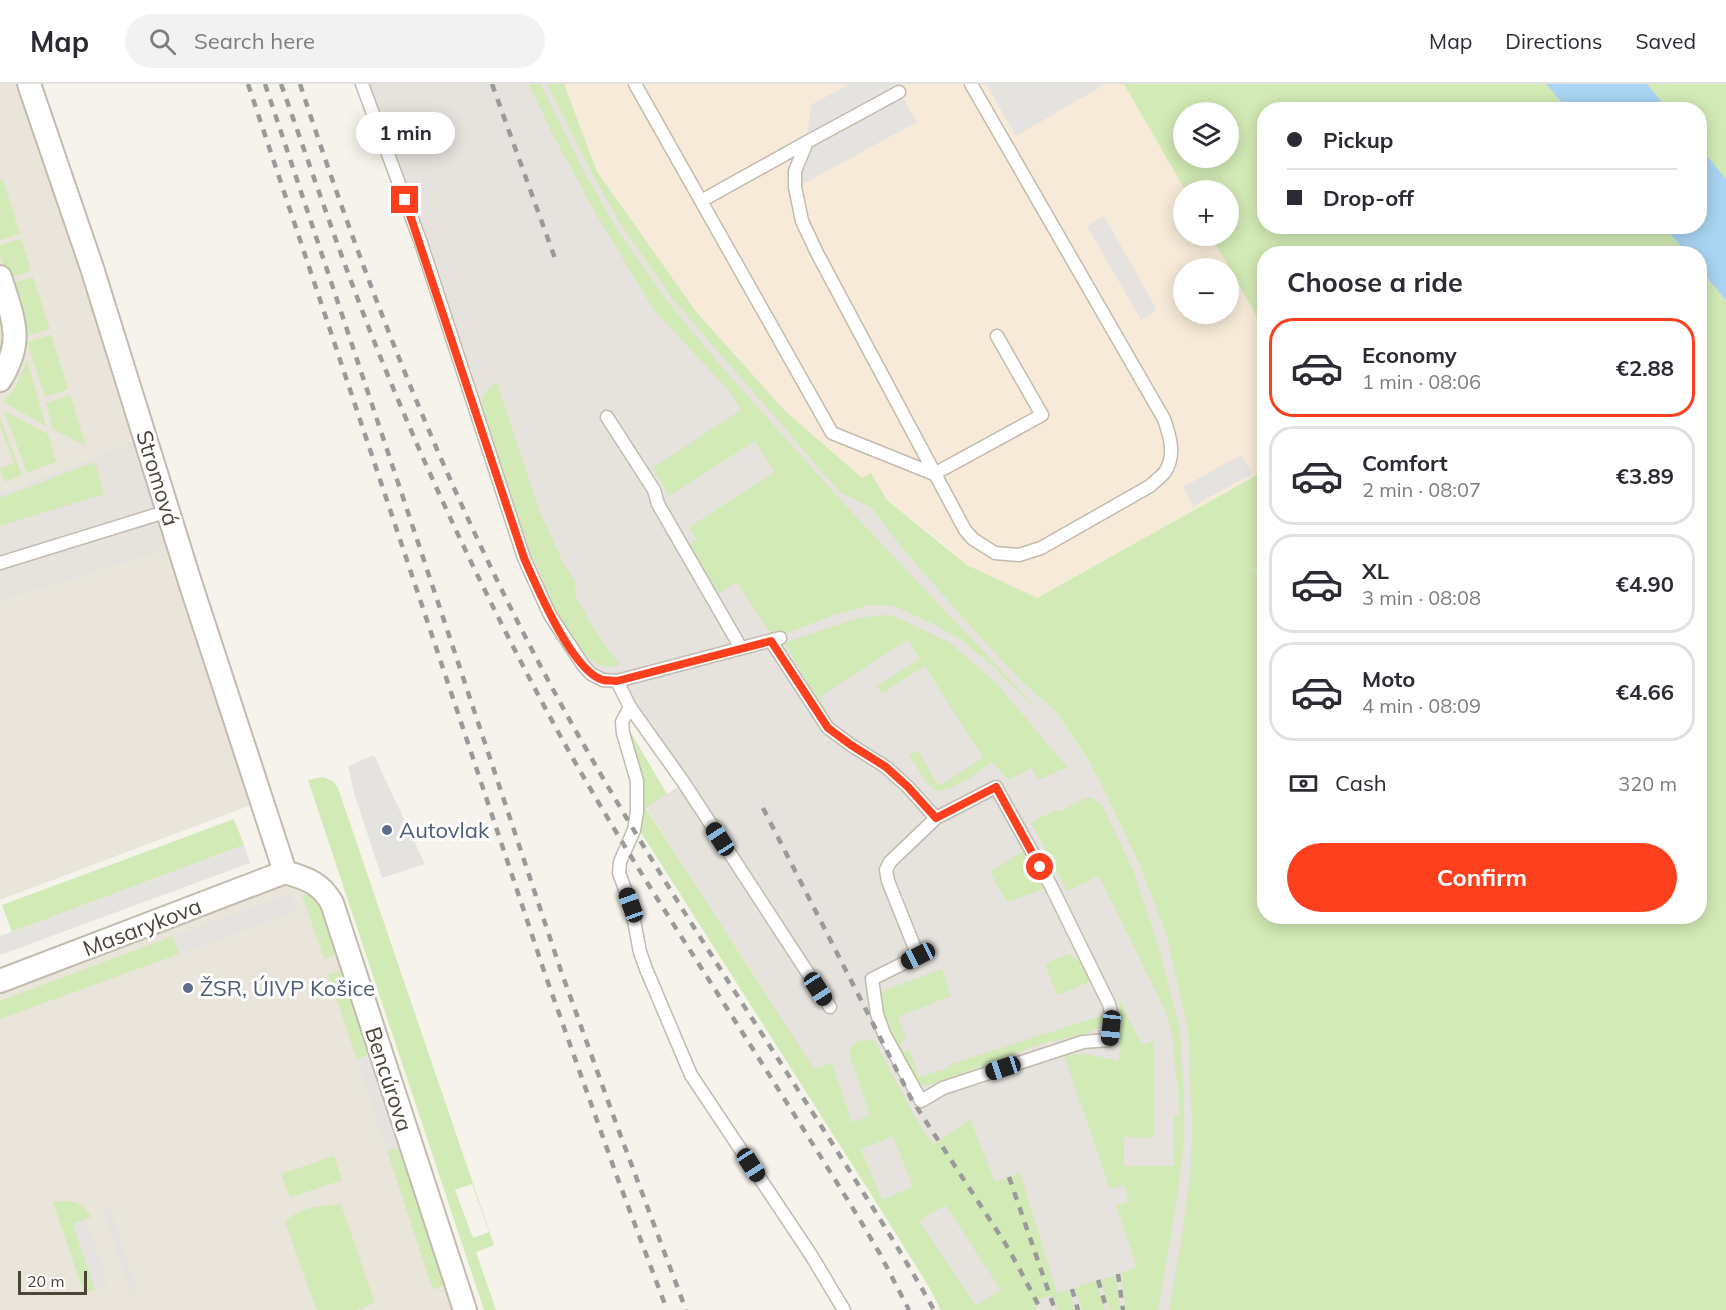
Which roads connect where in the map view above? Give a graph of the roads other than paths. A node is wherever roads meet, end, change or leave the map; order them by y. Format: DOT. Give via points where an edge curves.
graph roads {
  1 [pos="29,84"];
  2 [pos="362,84"];
  3 [pos="634,84"];
  4 [pos="971,84"];
  5 [pos="899,92"];
  6 [pos="807,142"];
  7 [pos="701,201"];
  8 [pos="0,277"];
  9 [pos="997,336"];
  10 [pos="0,380"];
  11 [pos="607,417"];
  12 [pos="934,474"];
  13 [pos="168,511"];
  14 [pos="0,563"];
  15 [pos="741,648"];
  16 [pos="617,681"];
  17 [pos="630,706"];
  18 [pos="936,818"];
  19 [pos="285,872"];
  20 [pos="0,981"];
  21 [pos="830,1007"];
  22 [pos="465,1310"];
  23 [pos="844,1310"];
  1 -- 13 [label="street, Stromová"];
  2 -- 16 [label="lane" via="421,243 524,558 550,615 583,665 603,680"];
  3 -- 7 [label="lane"];
  4 -- 12 [label="lane" via="1164,419 1171,438 1171,456 1165,472 1150,486 1041,548 1019,555 995,553 973,539"];
  5 -- 6 [label="lane"];
  6 -- 7 [label="lane"];
  6 -- 12 [label="lane" via="795,171 802,221"];
  7 -- 12 [label="lane" via="832,433"];
  8 -- 10 [label="street" via="14,321 15,343 12,359"];
  9 -- 12 [label="lane" via="1042,415"];
  11 -- 15 [label="lane" via="654,490 658,504"];
  13 -- 14 [label="lane"];
  13 -- 19 [label="street, Stromová"];
  15 -- 16 [label="lane"];
  15 -- 18 [label="lane" via="776,639 828,728 886,767"];
  16 -- 17 [label="lane"];
  17 -- 21 [label="lane"];
  17 -- 23 [label="lane" via="622,722 637,781 637,812 619,873 646,969 691,1075"];
  18 -- 18 [label="lane" via="886,870 918,956 872,979 884,1034 921,1101 943,1088 1072,1045 1109,1040 1112,1016 1051,886 996,787"];
  19 -- 20 [label="street, Masarykova"];
  19 -- 22 [label="street, Bencúrova" via="318,885 332,903"];
}
